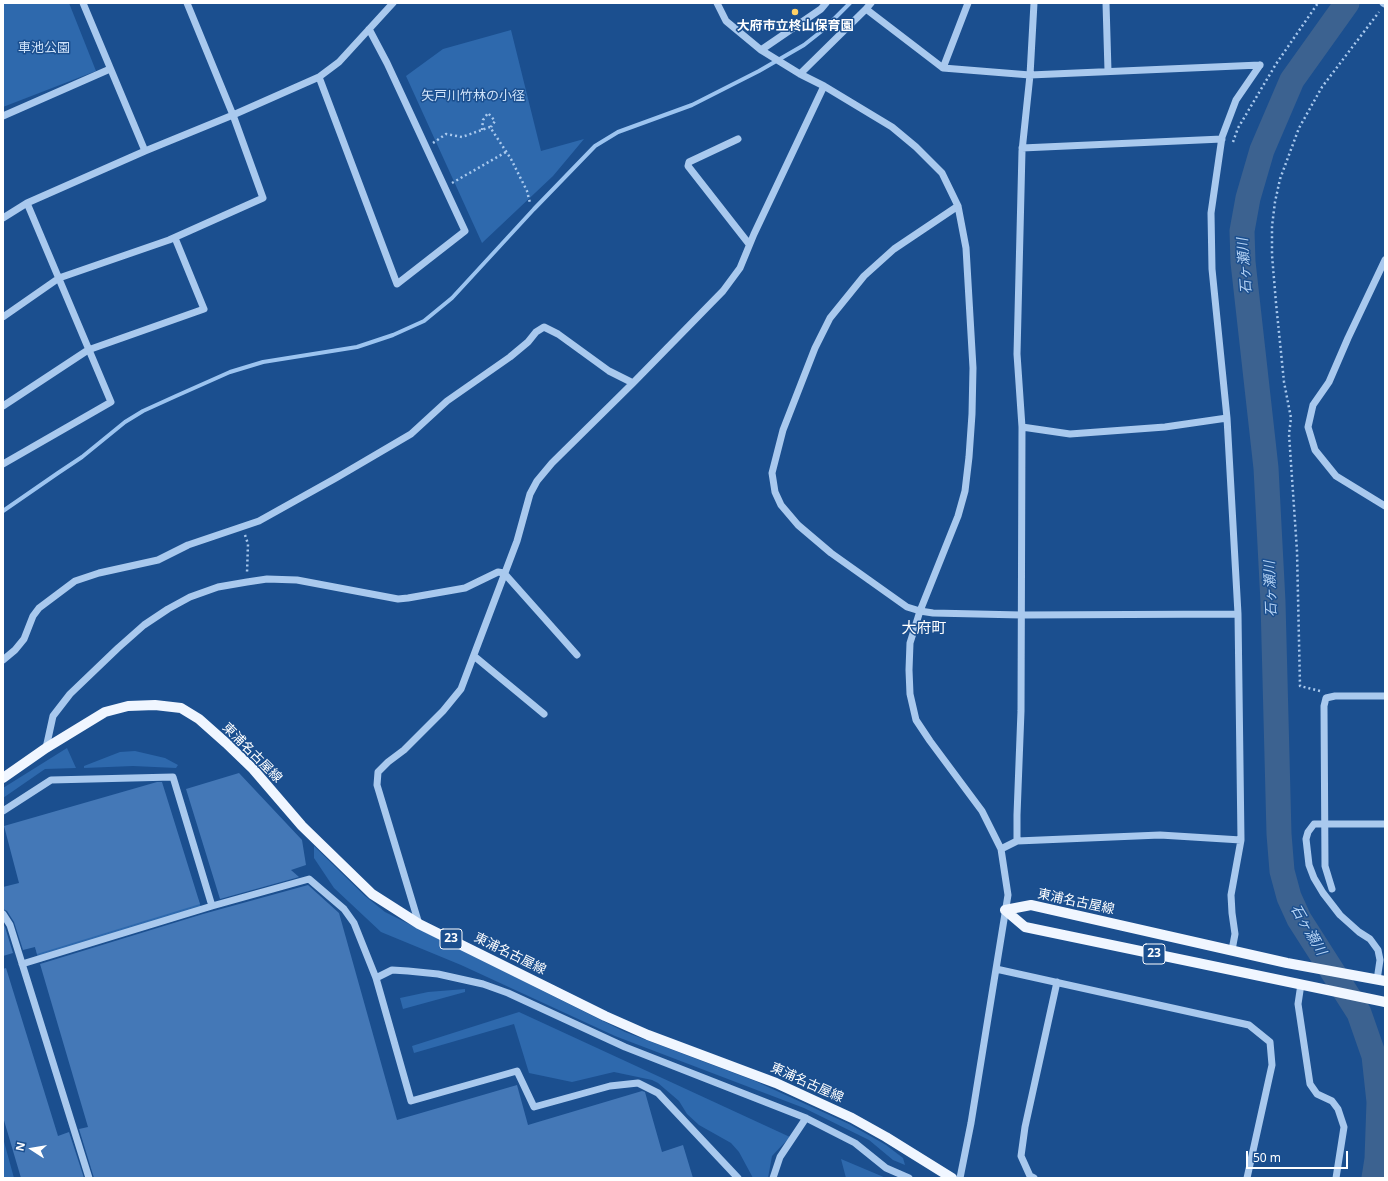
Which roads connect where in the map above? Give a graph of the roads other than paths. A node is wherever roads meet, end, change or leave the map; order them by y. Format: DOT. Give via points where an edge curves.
graph roads {
  1 [pos="83,3"];
  2 [pos="187,3"];
  3 [pos="393,3"];
  4 [pos="717,3"];
  5 [pos="826,3"];
  6 [pos="871,3"];
  7 [pos="968,3"];
  8 [pos="1034,3"];
  9 [pos="1106,3"];
  10 [pos="866,9"];
  11 [pos="369,29"];
  12 [pos="764,52"];
  13 [pos="110,68"];
  14 [pos="943,68"];
  15 [pos="1108,71"];
  16 [pos="800,74"];
  17 [pos="1030,75"];
  18 [pos="319,77"];
  19 [pos="824,86"];
  20 [pos="233,115"];
  21 [pos="3,116"];
  22 [pos="738,139"];
  23 [pos="1222,139"];
  24 [pos="1022,148"];
  25 [pos="145,150"];
  26 [pos="27,203"];
  27 [pos="958,206"];
  28 [pos="3,218"];
  29 [pos="175,238"];
  30 [pos="749,244"];
  31 [pos="1385,260"];
  32 [pos="59,278"];
  33 [pos="3,317"];
  34 [pos="88,350"];
  35 [pos="633,383"];
  36 [pos="3,406"];
  37 [pos="1226,418"];
  38 [pos="1022,427"];
  39 [pos="3,464"];
  40 [pos="1385,506"];
  41 [pos="504,573"];
  42 [pos="920,611"];
  43 [pos="1238,614"];
  44 [pos="1021,615"];
  45 [pos="577,655"];
  46 [pos="474,656"];
  47 [pos="3,660"];
  48 [pos="1385,696"];
  49 [pos="544,714"];
  50 [pos="46,748"];
  51 [pos="3,778"];
  52 [pos="3,811"];
  53 [pos="1385,824"];
  54 [pos="1324,825"];
  55 [pos="1241,840"];
  56 [pos="1018,841"];
  57 [pos="1001,849"];
  58 [pos="1332,889"];
  59 [pos="212,906"];
  60 [pos="1005,910"];
  61 [pos="3,914"];
  62 [pos="419,924"];
  63 [pos="1232,950"];
  64 [pos="22,964"];
  65 [pos="996,968"];
  66 [pos="376,978"];
  67 [pos="1381,980"];
  68 [pos="1057,982"];
  69 [pos="1304,984"];
  70 [pos="1385,1002"];
  71 [pos="806,1118"];
  72 [pos="89,1178"];
  73 [pos="738,1178"];
  74 [pos="773,1178"];
  75 [pos="909,1178"];
  76 [pos="952,1178"];
  77 [pos="960,1178"];
  78 [pos="1034,1178"];
  79 [pos="1247,1178"];
  80 [pos="1336,1178"];
  1 -- 13 [label="street"];
  2 -- 20 [label="street"];
  3 -- 11 [label="street"];
  4 -- 12 [label="street" via="726,21"];
  5 -- 12 [label="street"];
  6 -- 10 [label="street"];
  7 -- 14 [label="street"];
  8 -- 17 [label="street"];
  9 -- 15 [label="street"];
  10 -- 14 [label="street"];
  10 -- 16 [label="street"];
  11 -- 18 [label="street" via="339,62"];
  11 -- 18 [label="street" via="465,231 397,284"];
  12 -- 16 [label="street"];
  13 -- 21 [label="street"];
  13 -- 25 [label="street"];
  14 -- 17 [label="street"];
  15 -- 17 [label="street"];
  15 -- 23 [label="street" via="1260,66 1236,100"];
  16 -- 19 [label="street"];
  17 -- 24 [label="street"];
  18 -- 20 [label="street"];
  19 -- 27 [label="street" via="892,127 916,147 942,174"];
  19 -- 30 [label="street"];
  20 -- 25 [label="street"];
  20 -- 29 [label="street" via="263,198"];
  22 -- 30 [label="street" via="688,162 688,166"];
  23 -- 24 [label="street"];
  23 -- 37 [label="street" via="1211,213 1210,242"];
  24 -- 38 [label="street" via="1017,354"];
  25 -- 26 [label="street"];
  26 -- 28 [label="street"];
  26 -- 32 [label="street"];
  27 -- 42 [label="street" via="966,248 973,368 969,457 965,491 958,516"];
  27 -- 42 [label="street" via="894,250 864,276 830,318 815,348 783,430 772,473 778,499 798,525 907,607"];
  29 -- 32 [label="street"];
  29 -- 34 [label="street" via="204,309"];
  30 -- 35 [label="street" via="740,268 723,291"];
  31 -- 40 [label="street" via="1329,382 1313,405 1308,427 1315,450 1336,476"];
  32 -- 33 [label="street"];
  32 -- 34 [label="street"];
  34 -- 36 [label="street"];
  34 -- 39 [label="street" via="111,402"];
  35 -- 41 [label="street" via="536,481"];
  35 -- 47 [label="street" via="609,371 558,334 544,327 510,357 447,401 411,434 259,521 188,545 158,560 75,581 39,608 24,639"];
  37 -- 38 [label="street" via="1165,427 1070,434"];
  37 -- 43 [label="street"];
  38 -- 44 [label="street"];
  41 -- 45 [label="street"];
  41 -- 46 [label="street"];
  41 -- 50 [label="street" via="498,572 465,588 398,599 297,580 267,579 218,587 190,597 144,625 70,694 53,716"];
  42 -- 44 [label="street"];
  42 -- 57 [label="street" via="910,643 909,670 910,694 916,720 982,811"];
  43 -- 44 [label="street"];
  43 -- 55 [label="street"];
  44 -- 56 [label="street"];
  46 -- 49 [label="street"];
  46 -- 62 [label="street" via="461,689 448,706 378,772 377,785"];
  48 -- 54 [label="street" via="1344,695 1326,698"];
  50 -- 51 [label="main road, 東浦名古屋線 / 23"];
  50 -- 62 [label="main road, 東浦名古屋線 / 23" via="105,712 128,706 181,708 199,719 226,742 302,826 372,894"];
  52 -- 59 [label="street" via="51,780 173,777"];
  53 -- 54 [label="street"];
  54 -- 58 [label="street" via="1325,866"];
  54 -- 67 [label="street" via="1314,824 1308,832 1306,838 1309,865 1323,893 1340,915 1370,938 1378,950"];
  55 -- 56 [label="street" via="1160,835"];
  55 -- 63 [label="street" via="1231,894 1236,934"];
  56 -- 57 [label="street"];
  57 -- 60 [label="street" via="1008,895"];
  59 -- 64 [label="street"];
  59 -- 66 [label="street" via="308,878 344,909 354,923"];
  60 -- 63 [label="main road, 東浦名古屋線 / 23" via="1031,905"];
  60 -- 65 [label="street"];
  60 -- 69 [label="main road, 23" via="1025,927"];
  61 -- 64 [label="street" via="10,925"];
  62 -- 76 [label="main road, 東浦名古屋線 / 23" via="605,1016 776,1083 852,1118"];
  63 -- 67 [label="main road, 東浦名古屋線 / 23"];
  64 -- 72 [label="street"];
  65 -- 68 [label="street"];
  65 -- 77 [label="street" via="972,1123"];
  66 -- 71 [label="street" via="392,970 408,970 483,984 625,1047"];
  66 -- 73 [label="street" via="411,1101 516,1071 534,1107 610,1086 638,1083 658,1093"];
  68 -- 78 [label="street" via="1021,1156 1030,1176"];
  68 -- 79 [label="street" via="1249,1025 1270,1042 1272,1065"];
  69 -- 70 [label="main road, 23"];
  69 -- 80 [label="street" via="1298,1004 1310,1084 1318,1094 1332,1101 1338,1108 1344,1127"];
  71 -- 74 [label="street" via="780,1157"];
  71 -- 75 [label="street" via="855,1143 886,1168"];
}
